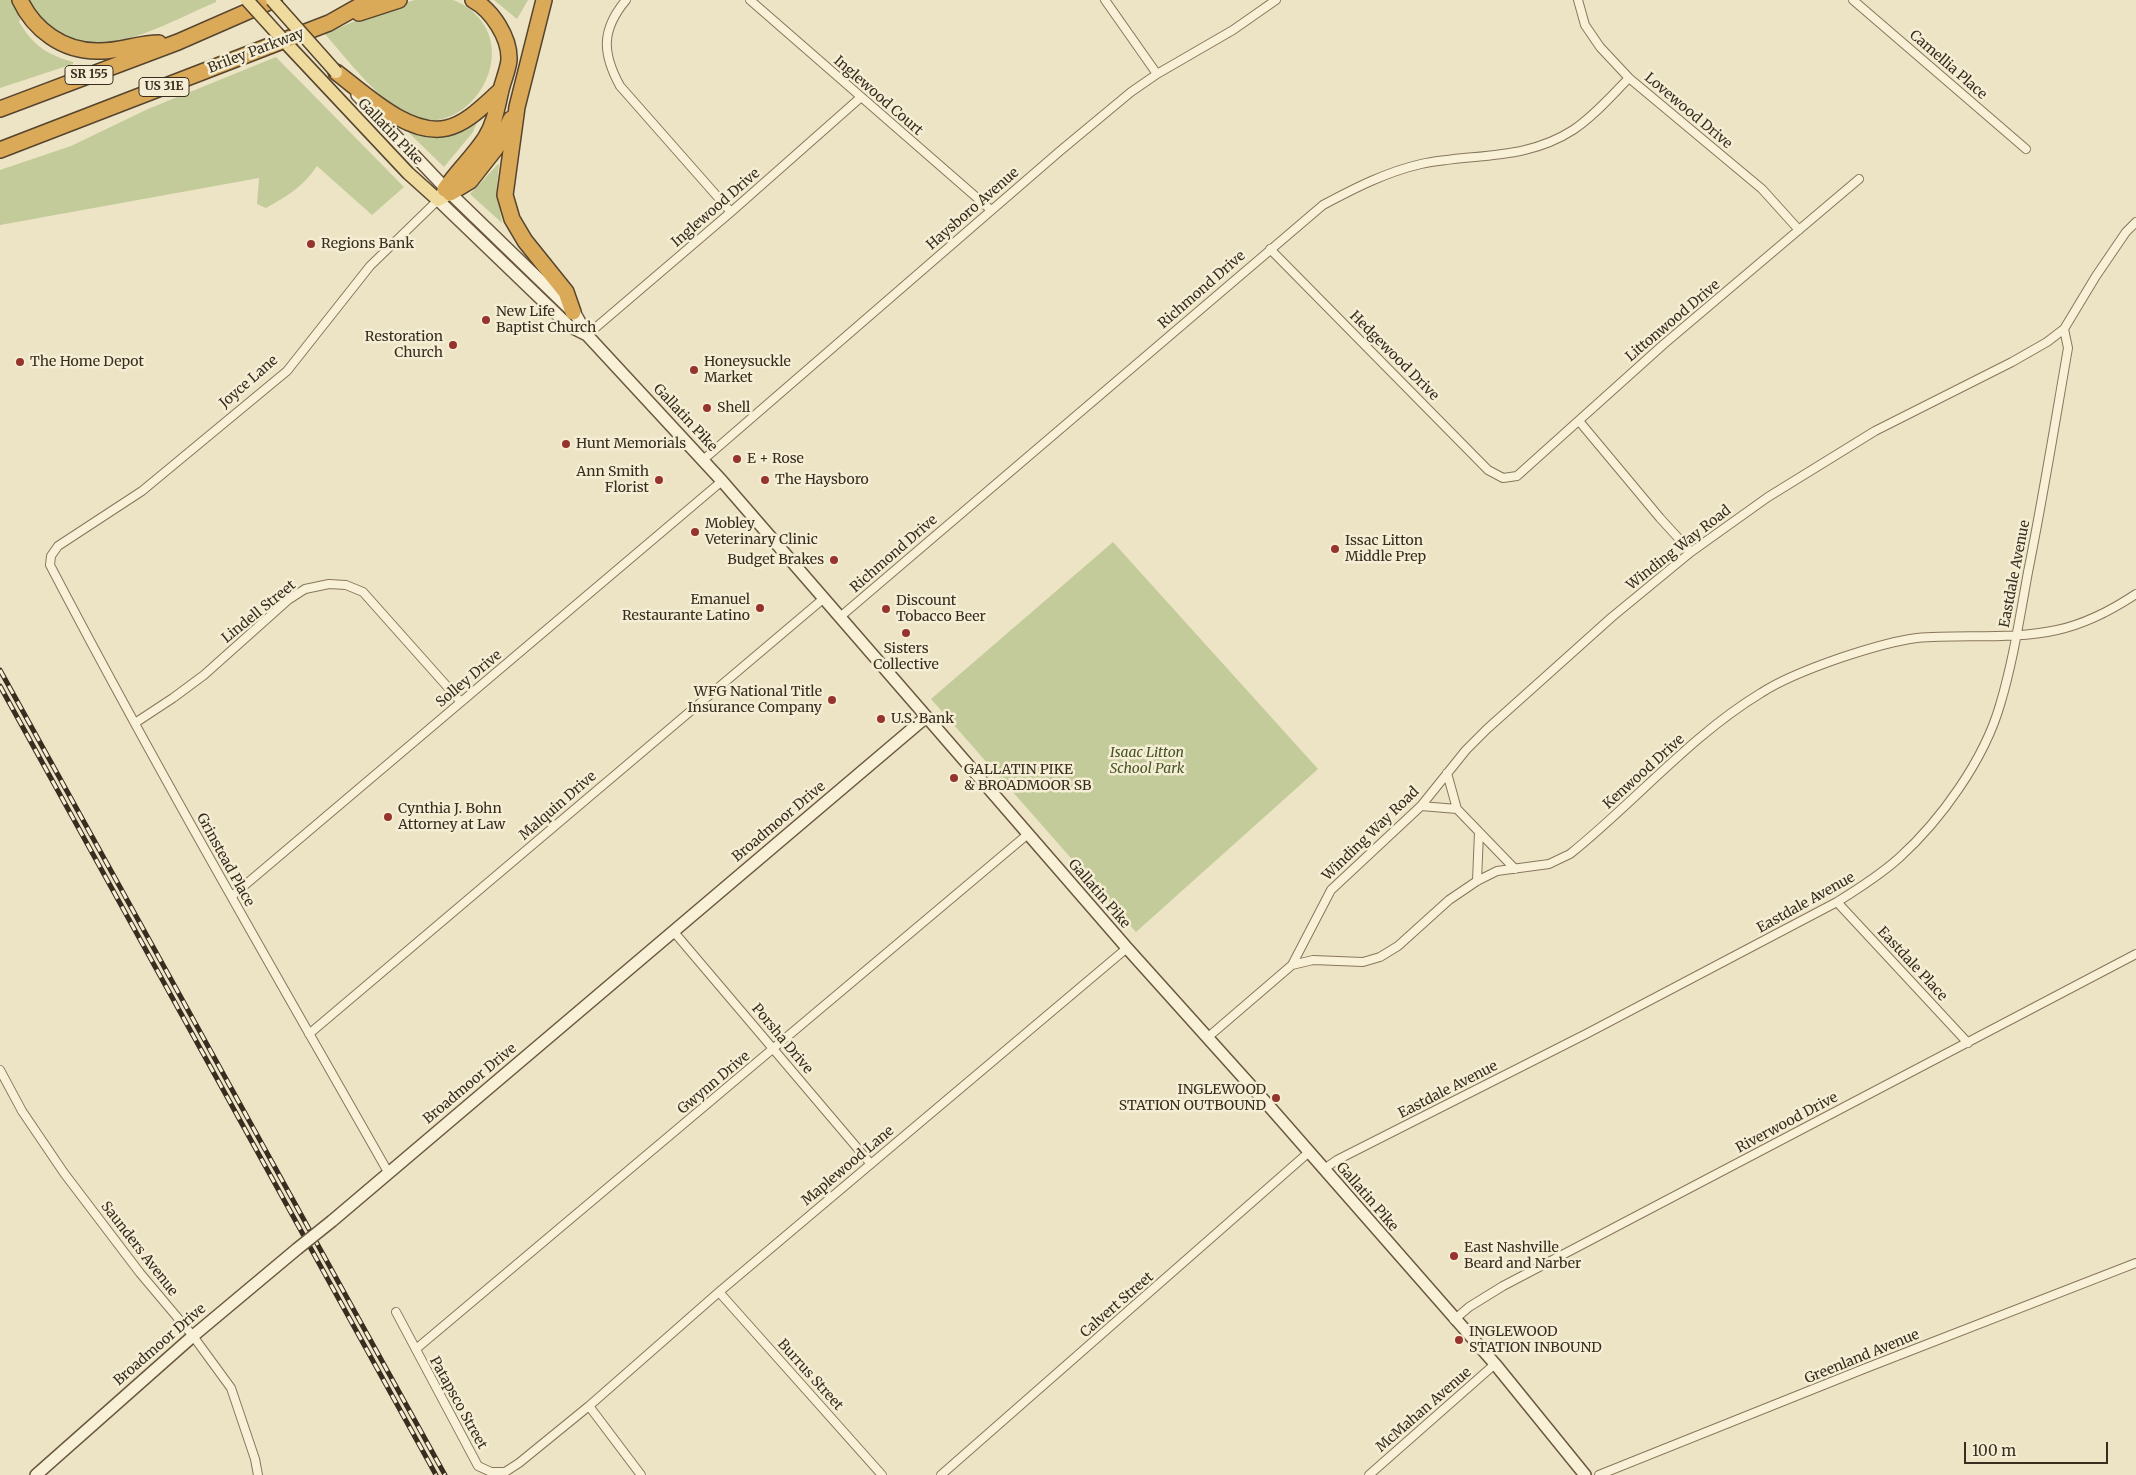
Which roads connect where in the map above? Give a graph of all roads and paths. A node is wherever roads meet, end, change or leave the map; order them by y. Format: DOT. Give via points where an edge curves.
graph roads {
  1 [pos="20,0"];
  2 [pos="248,0"];
  3 [pos="273,0"];
  4 [pos="370,0"];
  5 [pos="400,0"];
  6 [pos="473,0"];
  7 [pos="544,0"];
  8 [pos="626,0"];
  9 [pos="750,0"];
  10 [pos="1105,0"];
  11 [pos="1276,0"];
  12 [pos="1578,0"];
  13 [pos="1853,0"];
  14 [pos="329,23"];
  15 [pos="178,42"];
  16 [pos="336,72"];
  17 [pos="1157,74"];
  18 [pos="1629,78"];
  19 [pos="501,90"];
  20 [pos="860,98"];
  21 [pos="516,107"];
  22 [pos="0,109"];
  23 [pos="2026,149"];
  24 [pos="0,150"];
  25 [pos="1859,179"];
  26 [pos="444,194"];
  27 [pos="991,210"];
  28 [pos="731,212"];
  29 [pos="2136,222"];
  30 [pos="1799,230"];
  31 [pos="1270,249"];
  32 [pos="573,312"];
  33 [pos="2064,329"];
  34 [pos="587,335"];
  35 [pos="1579,421"];
  36 [pos="703,460"];
  37 [pos="1503,478"];
  38 [pos="722,481"];
  39 [pos="1691,552"];
  40 [pos="51,556"];
  41 [pos="2136,594"];
  42 [pos="823,599"];
  43 [pos="840,617"];
  44 [pos="2016,634"];
  45 [pos="461,702"];
  46 [pos="925,718"];
  47 [pos="135,723"];
  48 [pos="1447,773"];
  49 [pos="1421,806"];
  50 [pos="1457,809"];
  51 [pos="1479,832"];
  52 [pos="1028,834"];
  53 [pos="1515,869"];
  54 [pos="1477,881"];
  55 [pos="232,896"];
  56 [pos="1837,902"];
  57 [pos="674,932"];
  58 [pos="1126,948"];
  59 [pos="2136,954"];
  60 [pos="1292,965"];
  61 [pos="310,1034"];
  62 [pos="1207,1038"];
  63 [pos="1968,1043"];
  64 [pos="774,1048"];
  65 [pos="0,1070"];
  66 [pos="1308,1153"];
  67 [pos="870,1163"];
  68 [pos="1324,1169"];
  69 [pos="388,1172"];
  70 [pos="2136,1263"];
  71 [pos="719,1292"];
  72 [pos="396,1312"];
  73 [pos="1454,1320"];
  74 [pos="193,1336"];
  75 [pos="416,1349"];
  76 [pos="1495,1364"];
  77 [pos="589,1406"];
  78 [pos="36,1475"];
  79 [pos="258,1475"];
  80 [pos="641,1475"];
  81 [pos="882,1475"];
  82 [pos="941,1475"];
  83 [pos="1369,1475"];
  84 [pos="1585,1475"];
  85 [pos="1599,1475"];
  1 -- 15 [label="highway" via="34,24 47,35 78,48 97,52"];
  2 -- 26 [label="main road, Gallatin Pike, bridge" via="408,173"];
  3 -- 15 [label="highway, SR 155"];
  3 -- 16 [label="main road, Gallatin Pike, bridge"];
  4 -- 14 [label="highway, Briley Parkway"];
  5 -- 14 [label="highway"];
  6 -- 19 [label="highway" via="484,6 502,31 509,60"];
  7 -- 21 [label="highway"];
  8 -- 28 [label="street" via="614,14 608,32 606,49 610,67 620,86"];
  9 -- 20 [label="street, Inglewood Court"];
  10 -- 17 [label="street"];
  11 -- 17 [label="street, Haysboro Avenue" via="1233,30"];
  12 -- 18 [label="street, Lovewood Drive" via="1585,25 1600,47"];
  13 -- 23 [label="street, Camellia Place"];
  14 -- 24 [label="highway, Briley Parkway / US 31E"];
  15 -- 22 [label="highway, SR 155"];
  16 -- 19 [label="highway" via="401,120 423,128 446,128 462,122"];
  16 -- 26 [label="main road, Gallatin Pike"];
  17 -- 27 [label="street, Haysboro Avenue" via="1131,92"];
  18 -- 30 [label="street, Lovewood Drive" via="1762,189"];
  18 -- 31 [label="street, Richmond Drive" via="1573,130 1540,146 1503,155 1423,164 1386,174 1323,205"];
  19 -- 26 [label="highway" via="495,118 486,137 471,159 455,174"];
  20 -- 27 [label="street, Inglewood Court"];
  20 -- 28 [label="street, Inglewood Drive"];
  21 -- 26 [label="highway" via="496,148 470,181"];
  21 -- 32 [label="highway" via="505,195 512,219 525,241 566,292"];
  25 -- 30 [label="street, Littonwood Drive"];
  26 -- 32 [label="main road, Gallatin Pike"];
  26 -- 34 [label="main road, Gallatin Pike" via="568,326"];
  26 -- 40 [label="street, Joyce Lane" via="370,266 287,371 142,491 58,546"];
  27 -- 36 [label="street, Haysboro Avenue"];
  28 -- 34 [label="street, Inglewood Drive"];
  29 -- 33 [label="street, Winding Way Road" via="2096,276"];
  30 -- 35 [label="street, Littonwood Drive"];
  31 -- 37 [label="street, Hedgewood Drive" via="1488,470"];
  31 -- 43 [label="street, Richmond Drive"];
  32 -- 34 [label="main road, Gallatin Pike"];
  33 -- 39 [label="street, Winding Way Road" via="2012,362 1875,431 1768,498"];
  33 -- 44 [label="street, Eastdale Avenue" via="2068,348 2044,496"];
  34 -- 36 [label="main road, Gallatin Pike"];
  35 -- 37 [label="street, Littonwood Drive" via="1517,476"];
  35 -- 39 [label="street"];
  36 -- 38 [label="main road, Gallatin Pike"];
  38 -- 42 [label="main road, Gallatin Pike"];
  38 -- 45 [label="street, Solley Drive"];
  39 -- 48 [label="street, Winding Way Road" via="1612,617 1487,729"];
  40 -- 47 [label="street, Grinstead Place" via="50,565"];
  41 -- 44 [label="street, Kenwood Drive" via="2094,618 2057,630"];
  42 -- 43 [label="main road, Gallatin Pike"];
  42 -- 61 [label="street, Malquin Drive"];
  43 -- 46 [label="main road, Gallatin Pike"];
  44 -- 53 [label="street, Kenwood Drive" via="1914,639 1892,644 1841,658 1762,692 1728,714 1570,854 1549,864"];
  44 -- 56 [label="street, Eastdale Avenue" via="2000,707 1983,747 1961,785 1898,859"];
  45 -- 47 [label="street, Lindell Street" via="363,592 346,585 329,584 305,589 288,600 204,675"];
  45 -- 55 [label="street, Solley Drive"];
  46 -- 52 [label="main road, Gallatin Pike"];
  46 -- 57 [label="main road, Broadmoor Drive"];
  47 -- 55 [label="street, Grinstead Place"];
  48 -- 49 [label="street, Winding Way Road"];
  48 -- 50 [label="street"];
  49 -- 50 [label="street"];
  49 -- 60 [label="street, Winding Way Road" via="1331,890"];
  50 -- 51 [label="street"];
  51 -- 53 [label="street"];
  51 -- 54 [label="street"];
  52 -- 58 [label="main road, Gallatin Pike"];
  52 -- 64 [label="street, Gwynn Drive"];
  53 -- 54 [label="street, Kenwood Drive" via="1497,871"];
  54 -- 60 [label="street, Kenwood Drive" via="1380,957 1363,962 1313,960"];
  55 -- 61 [label="street, Grinstead Place"];
  56 -- 63 [label="street, Eastdale Place"];
  56 -- 68 [label="street, Eastdale Avenue"];
  57 -- 64 [label="street, Porsha Drive"];
  57 -- 69 [label="main road, Broadmoor Drive"];
  58 -- 62 [label="main road, Gallatin Pike"];
  58 -- 67 [label="street, Maplewood Lane"];
  59 -- 63 [label="street, Riverwood Drive"];
  60 -- 62 [label="street, Kenwood Drive"];
  61 -- 69 [label="street, Grinstead Place"];
  62 -- 66 [label="main road, Gallatin Pike"];
  63 -- 73 [label="street, Riverwood Drive" via="1503,1286"];
  64 -- 67 [label="street, Porsha Drive"];
  64 -- 75 [label="street, Gwynn Drive"];
  65 -- 74 [label="street, Saunders Avenue" via="22,1111 64,1173"];
  66 -- 68 [label="main road, Gallatin Pike"];
  66 -- 82 [label="street, Calvert Street"];
  67 -- 71 [label="street, Maplewood Lane"];
  68 -- 73 [label="main road, Gallatin Pike"];
  69 -- 74 [label="main road, Broadmoor Drive, bridge"];
  70 -- 85 [label="street, Greenland Avenue"];
  71 -- 77 [label="street, Maplewood Lane"];
  71 -- 81 [label="street, Burrus Street"];
  72 -- 75 [label="street, Patapsco Street"];
  73 -- 76 [label="main road, Gallatin Pike"];
  74 -- 78 [label="main road, Broadmoor Drive"];
  74 -- 79 [label="street, Saunders Avenue" via="231,1388"];
  75 -- 77 [label="street, Patapsco Street" via="478,1466 491,1472 505,1472 519,1463"];
  76 -- 83 [label="street, McMahan Avenue"];
  76 -- 84 [label="main road, Gallatin Pike"];
  77 -- 80 [label="street"];
}
